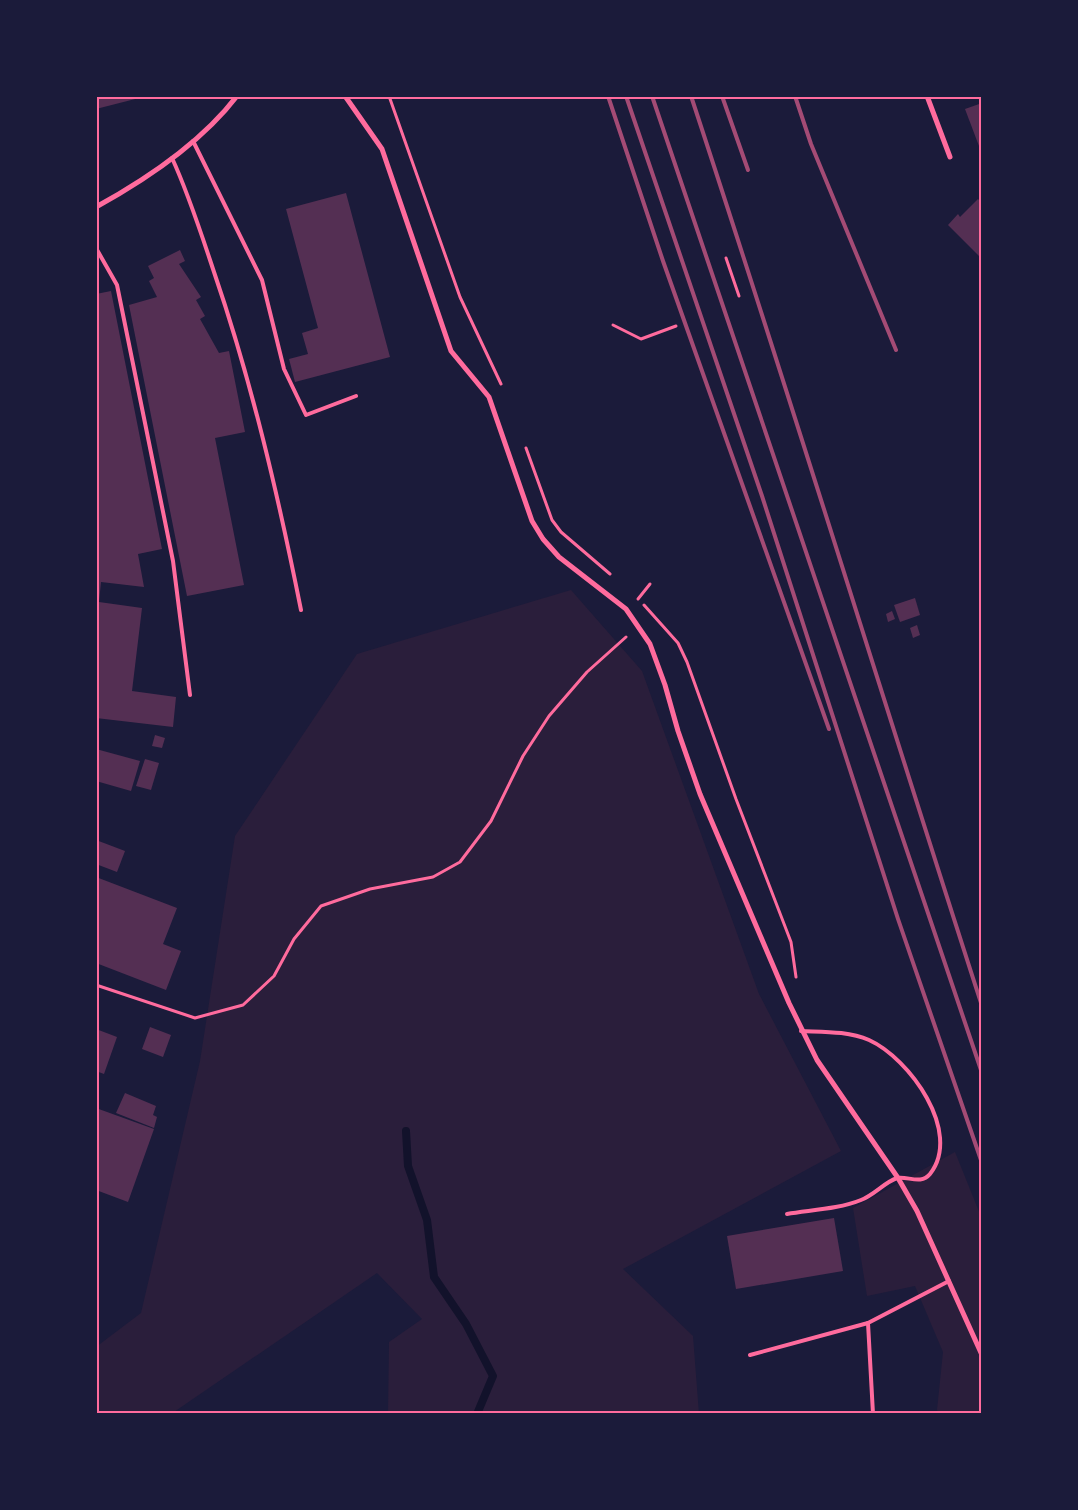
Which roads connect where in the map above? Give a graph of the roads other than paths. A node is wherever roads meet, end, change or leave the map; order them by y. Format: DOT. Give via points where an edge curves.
graph roads {
  1 [pos="237,96"];
  2 [pos="344,96"];
  3 [pos="927,96"];
  4 [pos="193,141"];
  5 [pos="950,157"];
  6 [pos="172,158"];
  7 [pos="96,207"];
  8 [pos="96,248"];
  9 [pos="356,396"];
  10 [pos="301,610"];
  11 [pos="190,695"];
  12 [pos="801,1031"];
  13 [pos="898,1178"];
  14 [pos="787,1214"];
  15 [pos="949,1281"];
  16 [pos="868,1323"];
  17 [pos="750,1355"];
  18 [pos="982,1355"];
  19 [pos="873,1414"];
  1 -- 4 [label="street"];
  2 -- 12 [label="street" via="382,149 451,351 489,397 532,520 559,557 626,609 650,644 700,794"];
  3 -- 5 [label="street"];
  4 -- 6 [label="street"];
  4 -- 9 [label="lane" via="262,280 284,369 306,415"];
  6 -- 7 [label="street"];
  6 -- 10 [label="lane" via="185,186 239,345 279,501"];
  8 -- 11 [label="lane" via="117,286 173,561"];
  12 -- 13 [label="street" via="833,1086"];
  12 -- 13 [label="lane" via="839,1032 869,1040 895,1058 913,1076 933,1110 940,1134 939,1156 929,1175 917,1180"];
  13 -- 14 [label="lane" via="863,1199"];
  13 -- 15 [label="street"];
  15 -- 16 [label="lane"];
  15 -- 18 [label="street"];
  16 -- 17 [label="lane"];
  16 -- 19 [label="lane"];
}
